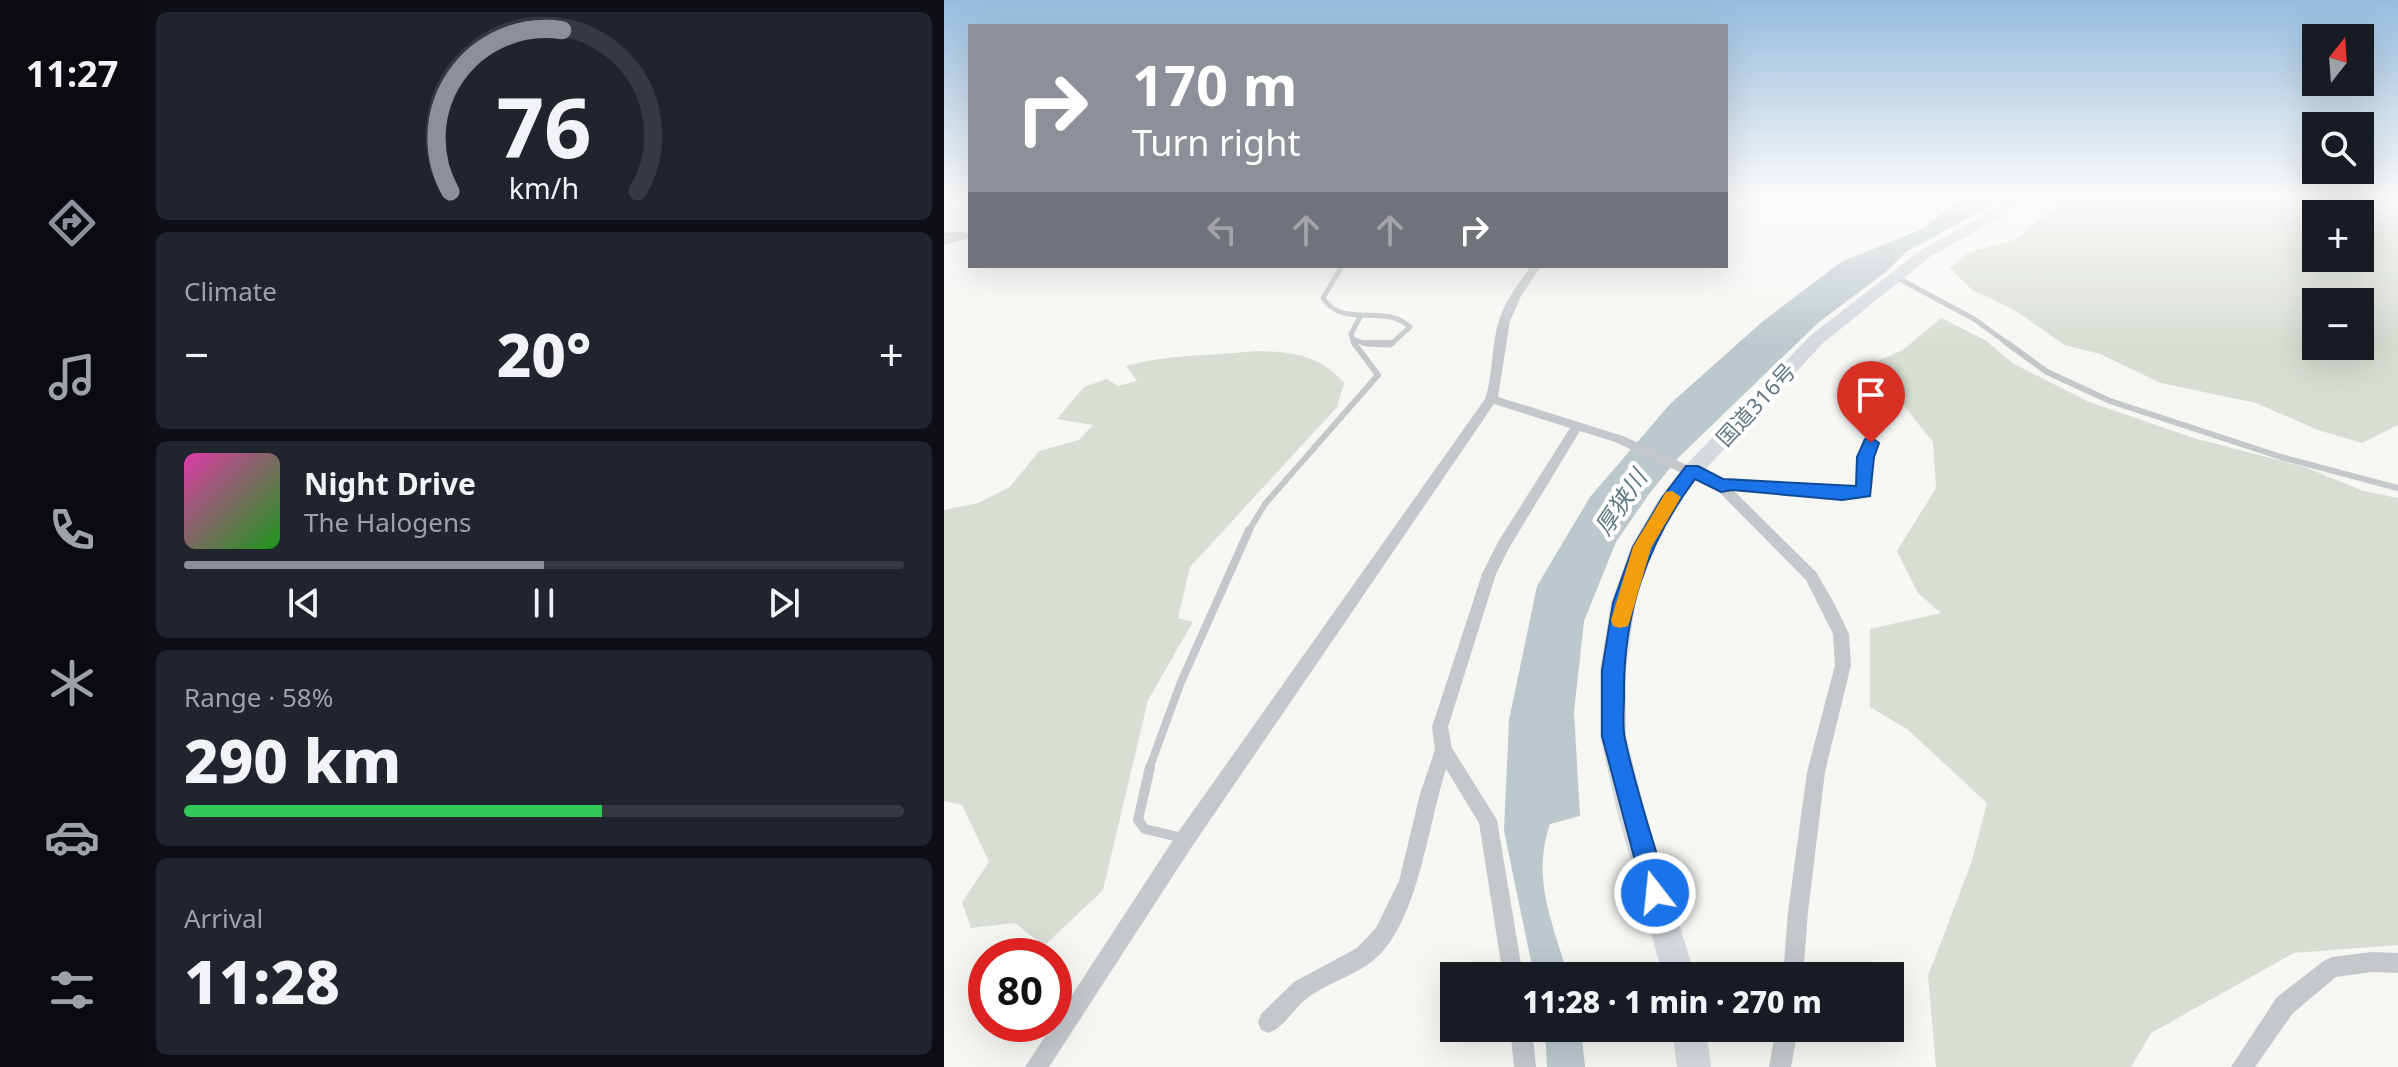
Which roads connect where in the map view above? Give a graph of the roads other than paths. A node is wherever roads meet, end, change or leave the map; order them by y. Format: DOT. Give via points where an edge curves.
graph roads {
  1 [pos="1941,245"];
  2 [pos="1341,268"];
  3 [pos="1535,268"];
  4 [pos="1894,276"];
  5 [pos="1360,317"];
  6 [pos="1352,339"];
  7 [pos="1491,399"];
  8 [pos="1578,425"];
  9 [pos="1871,443"];
  10 [pos="1688,469"];
  11 [pos="1721,486"];
  12 [pos="2398,488"];
  13 [pos="1444,750"];
  14 [pos="1186,838"];
  15 [pos="1511,962"];
  16 [pos="1675,962"];
  17 [pos="1794,962"];
  18 [pos="2398,963"];
  19 [pos="1269,1022"];
  20 [pos="1522,1042"];
  21 [pos="1691,1042"];
  22 [pos="1784,1042"];
  23 [pos="1036,1067"];
  24 [pos="1525,1067"];
  25 [pos="1694,1067"];
  26 [pos="1780,1067"];
  27 [pos="2242,1067"];
  1 -- 4 [label="highway, 国道316号"];
  2 -- 5 [label="lane" via="1323,298 1337,312"];
  3 -- 7 [label="street" via="1503,327"];
  4 -- 10 [label="highway, 国道316号" via="1817,339"];
  4 -- 12 [label="lane" via="1983,325 2047,372 2110,401 2281,457"];
  5 -- 6 [label="lane" via="1351,327"];
  5 -- 6 [label="lane" via="1396,318 1410,327 1390,345"];
  6 -- 14 [label="lane" via="1378,375 1261,506 1160,735 1138,820 1145,829"];
  7 -- 8 [label="street"];
  7 -- 14 [label="street"];
  8 -- 10 [label="street"];
  8 -- 13 [label="street" via="1489,574 1440,727"];
  9 -- 11 [label="street" via="1864,492"];
  10 -- 11 [label="street"];
  10 -- 16 [label="highway, 国道316号" via="1642,547 1623,603 1613,670 1613,736"];
  11 -- 17 [label="street" via="1811,576 1841,634 1843,665 1816,772"];
  13 -- 15 [label="street" via="1488,820"];
  13 -- 19 [label="street" via="1408,883 1383,935 1364,955 1301,989"];
  14 -- 23 [label="street"];
  18 -- 27 [label="street" via="2332,967 2285,1005"];
  20 -- 24 [label="street"];
  21 -- 25 [label="highway"];
  22 -- 26 [label="street"];
}
